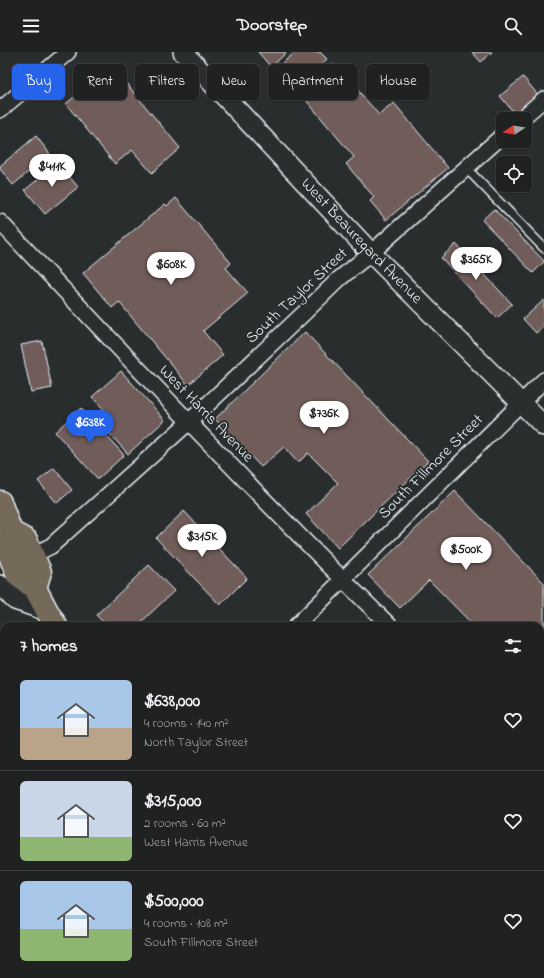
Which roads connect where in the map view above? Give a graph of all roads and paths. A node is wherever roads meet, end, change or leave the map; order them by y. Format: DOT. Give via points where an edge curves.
graph roads {
  1 [pos="68,52"];
  2 [pos="183,52"];
  3 [pos="544,99"];
  4 [pos="0,110"];
  5 [pos="529,112"];
  6 [pos="496,141"];
  7 [pos="466,168"];
  8 [pos="0,222"];
  9 [pos="544,248"];
  10 [pos="371,253"];
  11 [pos="544,380"];
  12 [pos="521,404"];
  13 [pos="189,422"];
  14 [pos="544,426"];
  15 [pos="0,502"];
  16 [pos="11,532"];
  17 [pos="32,555"];
  18 [pos="343,580"];
  19 [pos="0,585"];
  20 [pos="35,588"];
  21 [pos="51,618"];
  22 [pos="300,622"];
  23 [pos="386,622"];
  1 -- 4 [label="street"];
  2 -- 10 [label="street, West Beauregard Avenue"];
  3 -- 5 [label="street"];
  6 -- 7 [label="street, South Taylor Street"];
  7 -- 9 [label="lane"];
  7 -- 10 [label="street, South Taylor Street"];
  8 -- 13 [label="street, West Harris Avenue"];
  10 -- 12 [label="street, West Beauregard Avenue"];
  10 -- 13 [label="street, South Taylor Street" via="338,278"];
  11 -- 12 [label="street, South Fillmore Street"];
  12 -- 14 [label="street, West Beauregard Avenue"];
  12 -- 18 [label="street, South Fillmore Street"];
  13 -- 17 [label="street, South Taylor Street" via="50,546"];
  13 -- 18 [label="street, West Harris Avenue"];
  15 -- 16 [label="main road"];
  16 -- 17 [label="main road" via="26,540"];
  16 -- 20 [label="main road" via="7,548 18,576"];
  17 -- 20 [label="main road" via="40,572"];
  18 -- 22 [label="street, South Fillmore Street"];
  18 -- 23 [label="street, West Harris Avenue"];
  19 -- 21 [label="street" via="15,600"];
  20 -- 21 [label="main road"];
}
